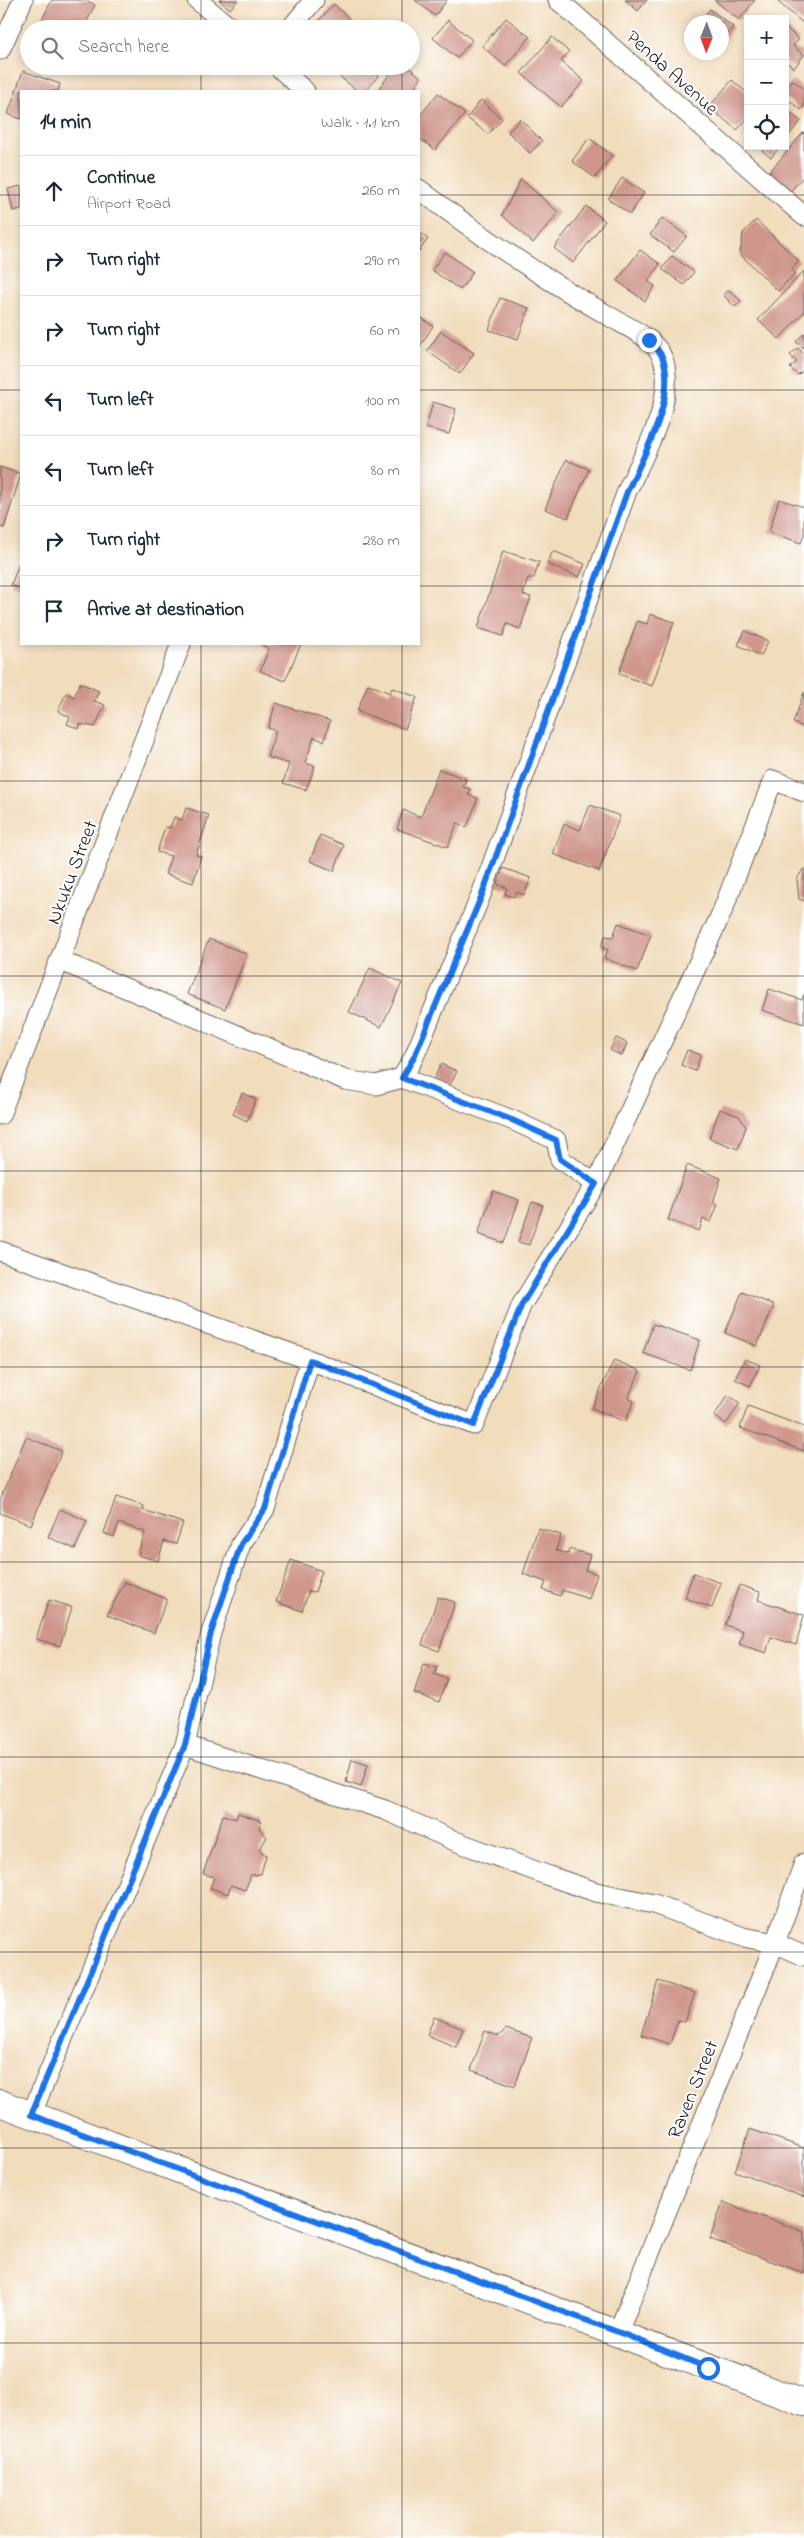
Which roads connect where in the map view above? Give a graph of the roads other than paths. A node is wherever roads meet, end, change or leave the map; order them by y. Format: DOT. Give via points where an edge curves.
graph roads {
  1 [pos="23,0"];
  2 [pos="197,0"];
  3 [pos="314,0"];
  4 [pos="559,0"];
  5 [pos="221,20"];
  6 [pos="297,20"];
  7 [pos="0,50"];
  8 [pos="287,75"];
  9 [pos="304,90"];
  10 [pos="420,189"];
  11 [pos="804,216"];
  12 [pos="181,645"];
  13 [pos="804,792"];
  14 [pos="61,961"];
  15 [pos="402,1078"];
  16 [pos="0,1114"];
  17 [pos="596,1184"];
  18 [pos="0,1251"];
  19 [pos="310,1360"];
  20 [pos="185,1745"];
  21 [pos="804,1862"];
  22 [pos="775,1944"];
  23 [pos="804,1956"];
  24 [pos="0,2103"];
  25 [pos="31,2115"];
  26 [pos="618,2332"];
  27 [pos="804,2403"];
  1 -- 7 [label="street"];
  2 -- 5 [label="street"];
  3 -- 6 [label="street"];
  4 -- 11 [label="street, Penda Avenue"];
  8 -- 9 [label="street"];
  10 -- 15 [label="street" via="478,234 649,340 663,357 667,377 662,407 627,492 482,895 414,1057"];
  12 -- 14 [label="street, Nkuku Street"];
  13 -- 17 [label="street" via="773,780 722,912"];
  14 -- 15 [label="street" via="345,1080 376,1085"];
  14 -- 16 [label="street, Nkuku Street"];
  15 -- 17 [label="street" via="556,1140 560,1159"];
  17 -- 19 [label="street" via="522,1304 474,1425"];
  18 -- 19 [label="street"];
  19 -- 20 [label="street" via="265,1509 241,1544 211,1633"];
  20 -- 22 [label="street" via="385,1810 455,1841 596,1892 654,1904 743,1937"];
  20 -- 25 [label="street"];
  21 -- 22 [label="street, Raven Street"];
  22 -- 23 [label="street"];
  22 -- 26 [label="street, Raven Street"];
  24 -- 25 [label="street"];
  25 -- 26 [label="street"];
  26 -- 27 [label="street"];
}
